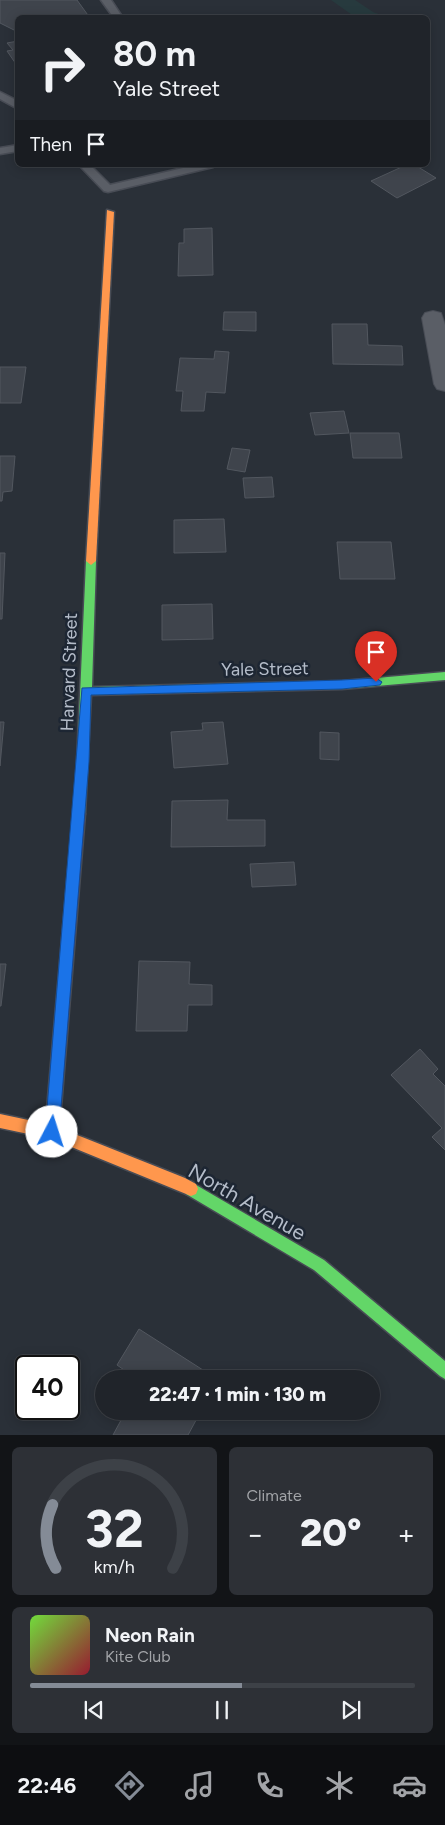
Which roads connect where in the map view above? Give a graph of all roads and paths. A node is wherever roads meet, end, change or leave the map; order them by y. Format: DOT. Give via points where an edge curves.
graph roads {
  1 [pos="106,0"];
  2 [pos="116,15"];
  3 [pos="0,94"];
  4 [pos="15,104"];
  5 [pos="15,148"];
  6 [pos="0,151"];
  7 [pos="86,167"];
  8 [pos="157,167"];
  9 [pos="201,167"];
  10 [pos="164,176"];
  11 [pos="110,212"];
  12 [pos="433,318"];
  13 [pos="445,384"];
  14 [pos="445,676"];
  15 [pos="86,691"];
  16 [pos="0,1121"];
  17 [pos="52,1132"];
  18 [pos="445,1371"];
  1 -- 2 [label="lane"];
  3 -- 4 [label="lane"];
  5 -- 6 [label="lane"];
  7 -- 10 [label="lane" via="108,189"];
  8 -- 10 [label="lane"];
  9 -- 10 [label="lane"];
  11 -- 15 [label="street, Harvard Street"];
  12 -- 13 [label="street"];
  14 -- 15 [label="street, Yale Street" via="342,685"];
  15 -- 17 [label="street, Harvard Street"];
  16 -- 17 [label="street, North Avenue"];
  17 -- 18 [label="street, North Avenue" via="180,1183 319,1264"];
}
